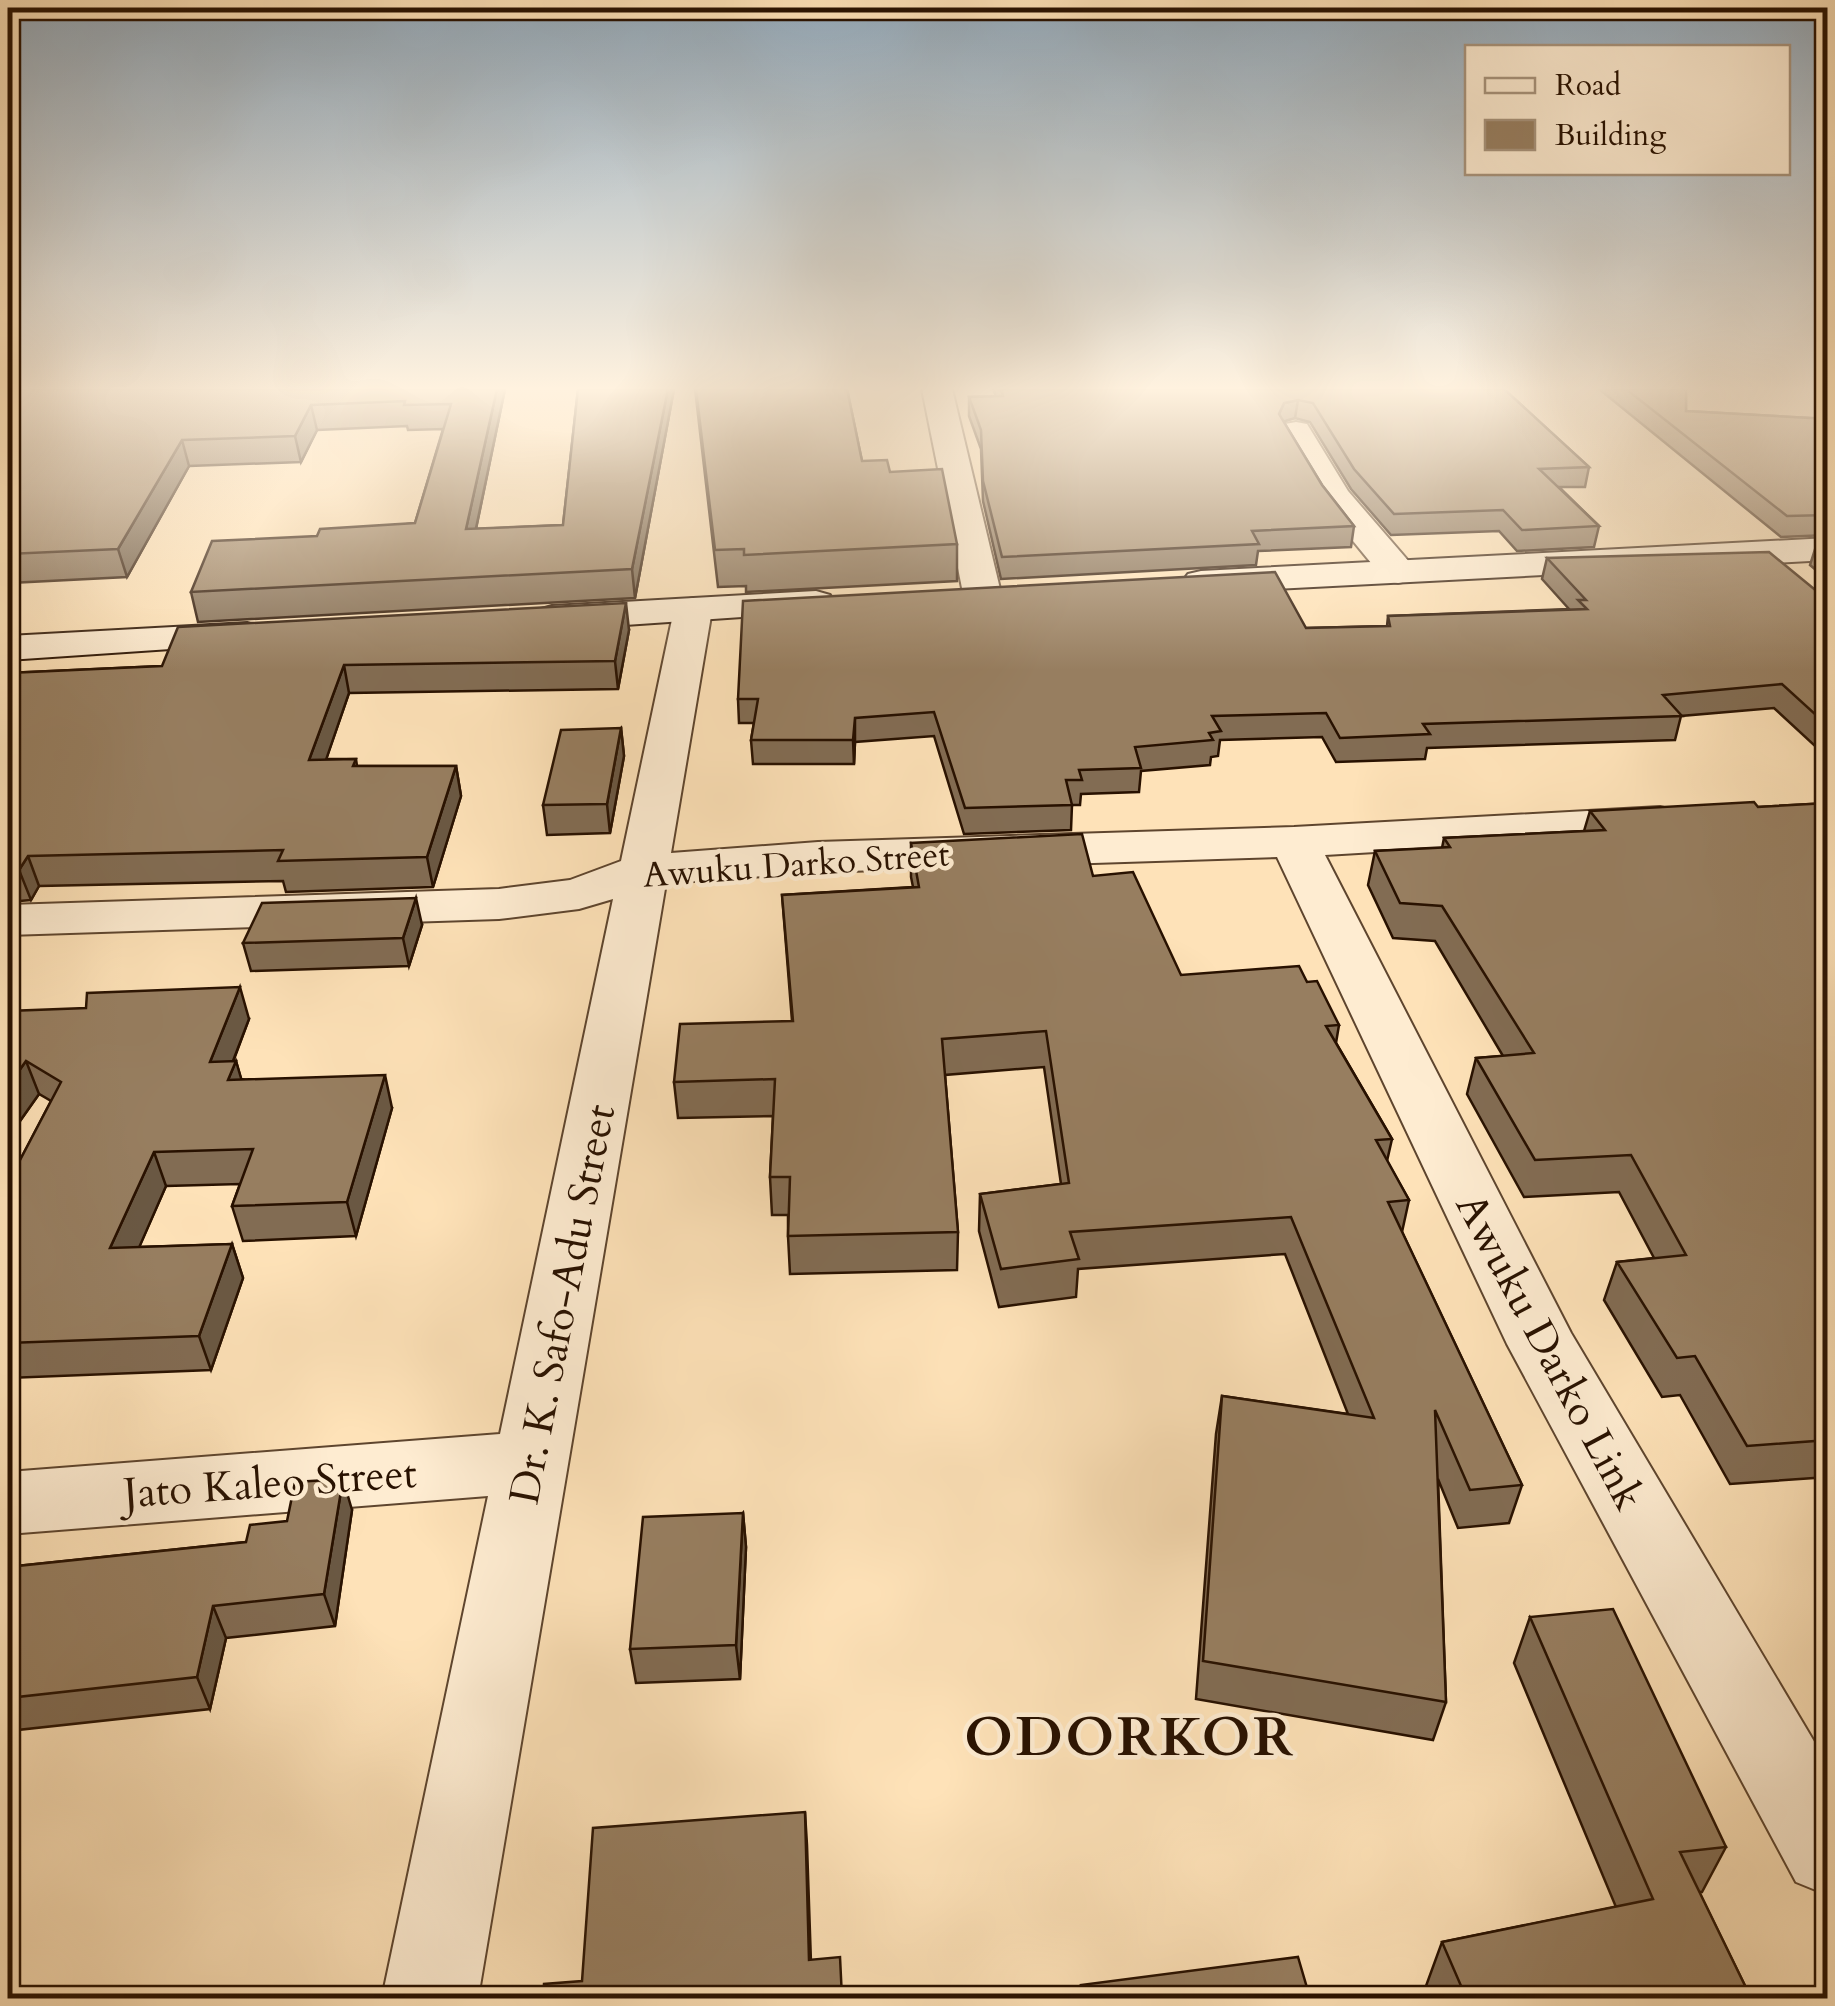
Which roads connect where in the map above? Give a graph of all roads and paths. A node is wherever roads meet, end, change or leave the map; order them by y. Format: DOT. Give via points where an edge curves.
graph roads {
  1 [pos="958,483"];
  2 [pos="1326,483"];
  3 [pos="1828,549"];
  4 [pos="1765,552"];
  5 [pos="1398,572"];
  6 [pos="1802,583"];
  7 [pos="1160,584"];
  8 [pos="1022,591"];
  9 [pos="982,593"];
  10 [pos="943,596"];
  11 [pos="847,601"];
  12 [pos="692,610"];
  13 [pos="518,620"];
  14 [pos="286,633"];
  15 [pos="8,648"];
  16 [pos="1709,818"];
  17 [pos="1294,842"];
  18 [pos="643,870"];
  19 [pos="8,920"];
  20 [pos="532,1462"];
  21 [pos="8,1502"];
  22 [pos="1828,1851"];
  23 [pos="430,1998"];
  1 -- 9 [label="street"];
  2 -- 5 [label="street"];
  3 -- 4 [label="street"];
  4 -- 5 [label="street"];
  4 -- 6 [label="street"];
  5 -- 7 [label="street"];
  8 -- 9 [label="street"];
  9 -- 10 [label="street"];
  11 -- 12 [label="street"];
  12 -- 13 [label="street"];
  12 -- 18 [label="street, Dr. K. Safo-Adu Street"];
  14 -- 15 [label="street"];
  16 -- 17 [label="street, Awuku Darko Street"];
  17 -- 18 [label="street, Awuku Darko Street"];
  17 -- 22 [label="street, Awuku Darko Link" via="1542,1344"];
  18 -- 19 [label="street, Awuku Darko Street" via="579,894 500,904"];
  18 -- 20 [label="street, Dr. K. Safo-Adu Street"];
  20 -- 21 [label="street, Jato Kaleo Street"];
  20 -- 23 [label="street, Dr. K. Safo-Adu Street"];
}
